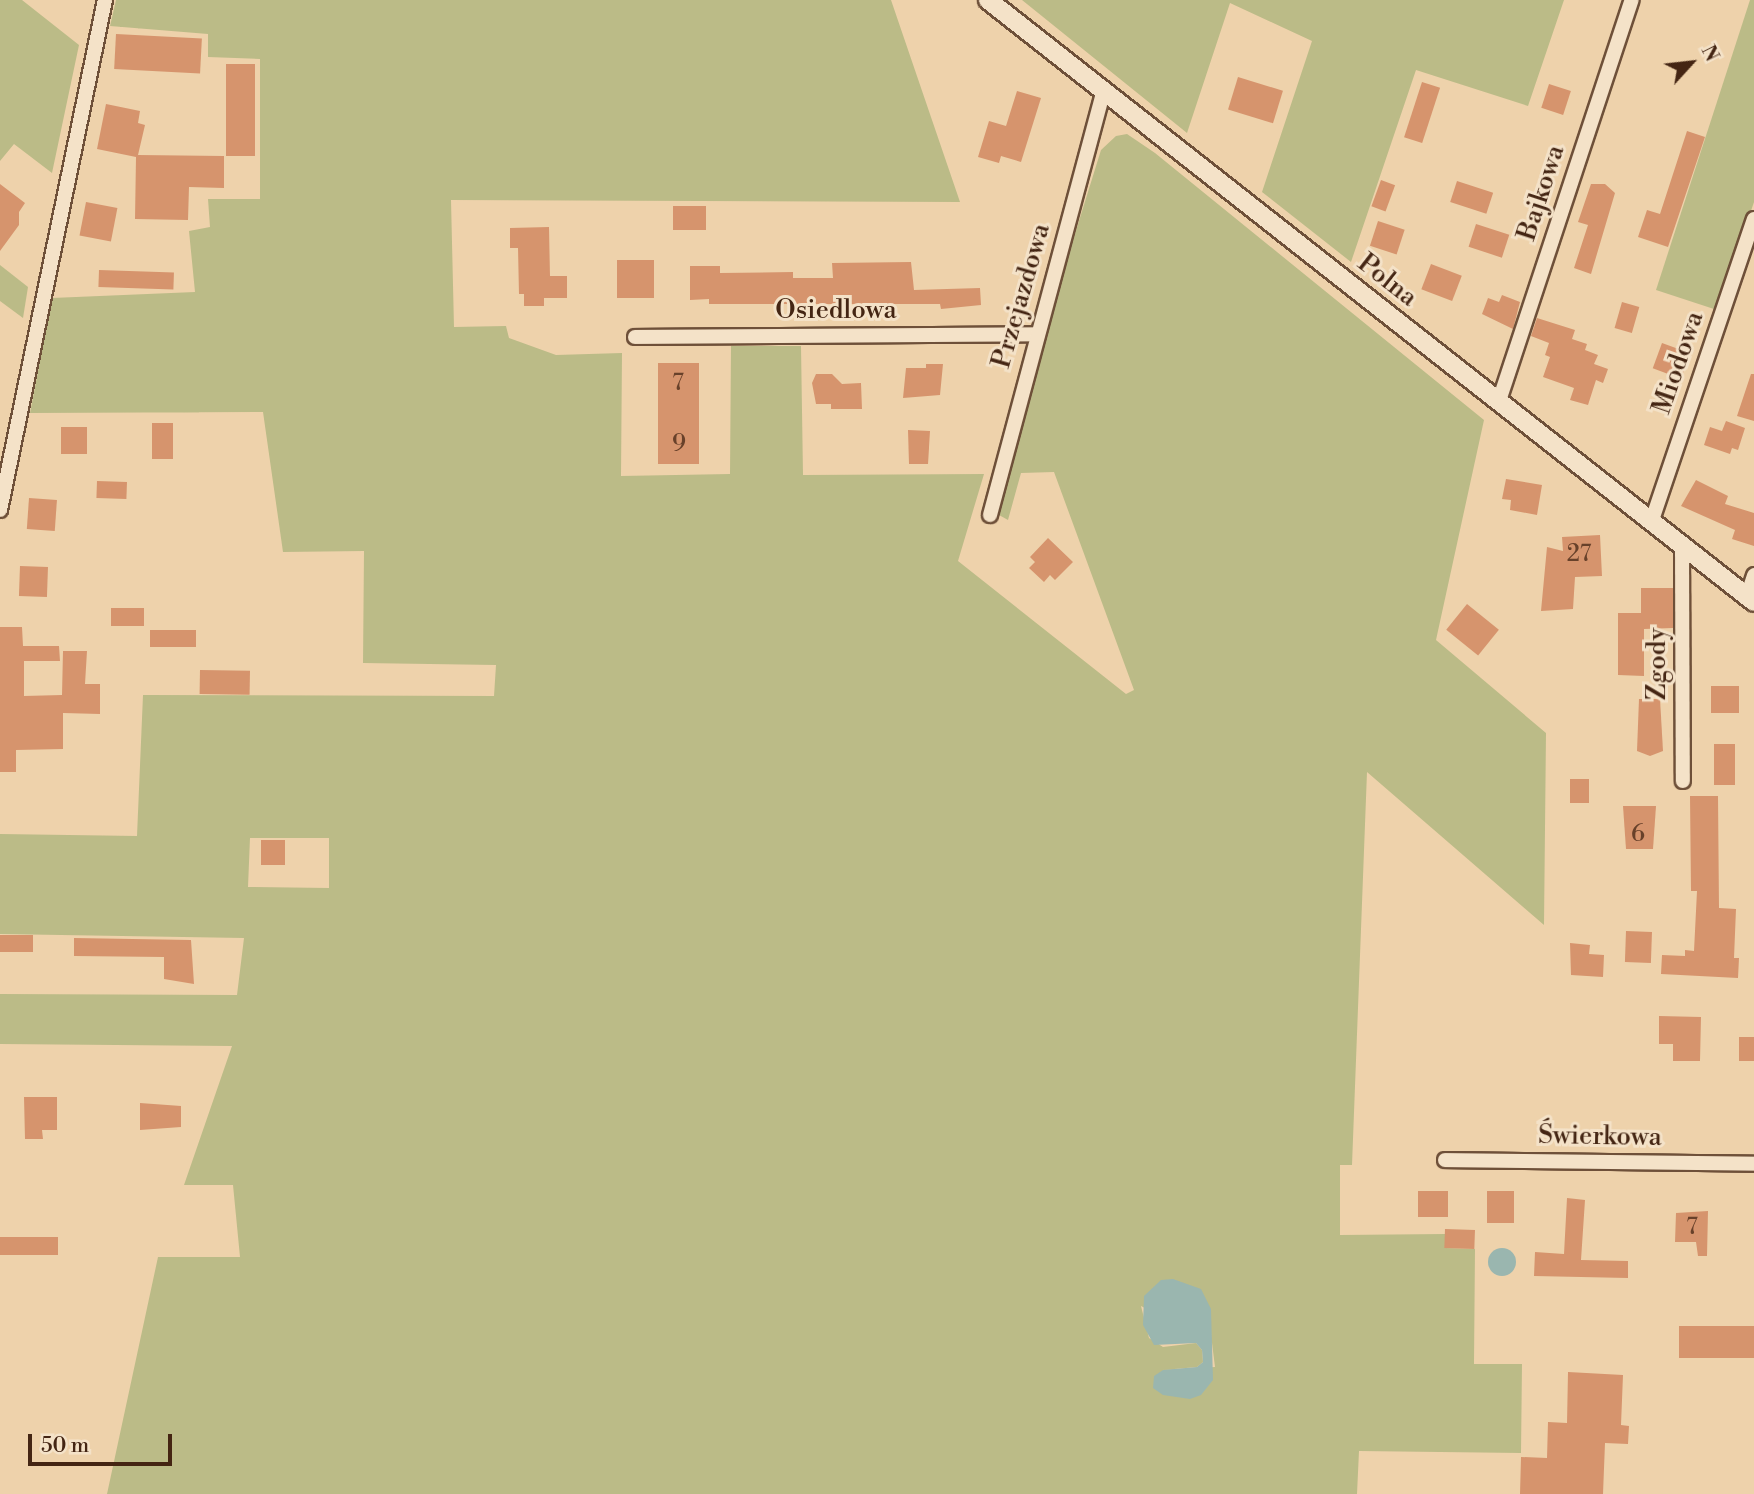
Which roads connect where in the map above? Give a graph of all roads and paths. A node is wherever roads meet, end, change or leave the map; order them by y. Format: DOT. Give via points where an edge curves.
graph roads {
  1 [pos="105,0"];
  2 [pos="988,0"];
  3 [pos="1632,0"];
  4 [pos="1103,92"];
  5 [pos="1754,219"];
  6 [pos="1037,334"];
  7 [pos="635,337"];
  8 [pos="1499,401"];
  9 [pos="0,510"];
  10 [pos="990,515"];
  11 [pos="1651,523"];
  12 [pos="1682,547"];
  13 [pos="1754,575"];
  14 [pos="1750,600"];
  15 [pos="1683,781"];
  16 [pos="1445,1160"];
  17 [pos="1754,1164"];
  1 -- 9 [label="street"];
  2 -- 4 [label="street, Polna"];
  3 -- 8 [label="street, Bajkowa"];
  4 -- 6 [label="street, Przejazdowa"];
  4 -- 8 [label="street, Polna"];
  5 -- 11 [label="street, Miodowa"];
  6 -- 7 [label="street, Osiedlowa"];
  6 -- 10 [label="street, Przejazdowa"];
  8 -- 11 [label="street, Polna"];
  11 -- 12 [label="street, Polna"];
  12 -- 14 [label="street, Polna"];
  12 -- 15 [label="street, Zgody"];
  13 -- 14 [label="street"];
  16 -- 17 [label="street, Świerkowa"];
}
